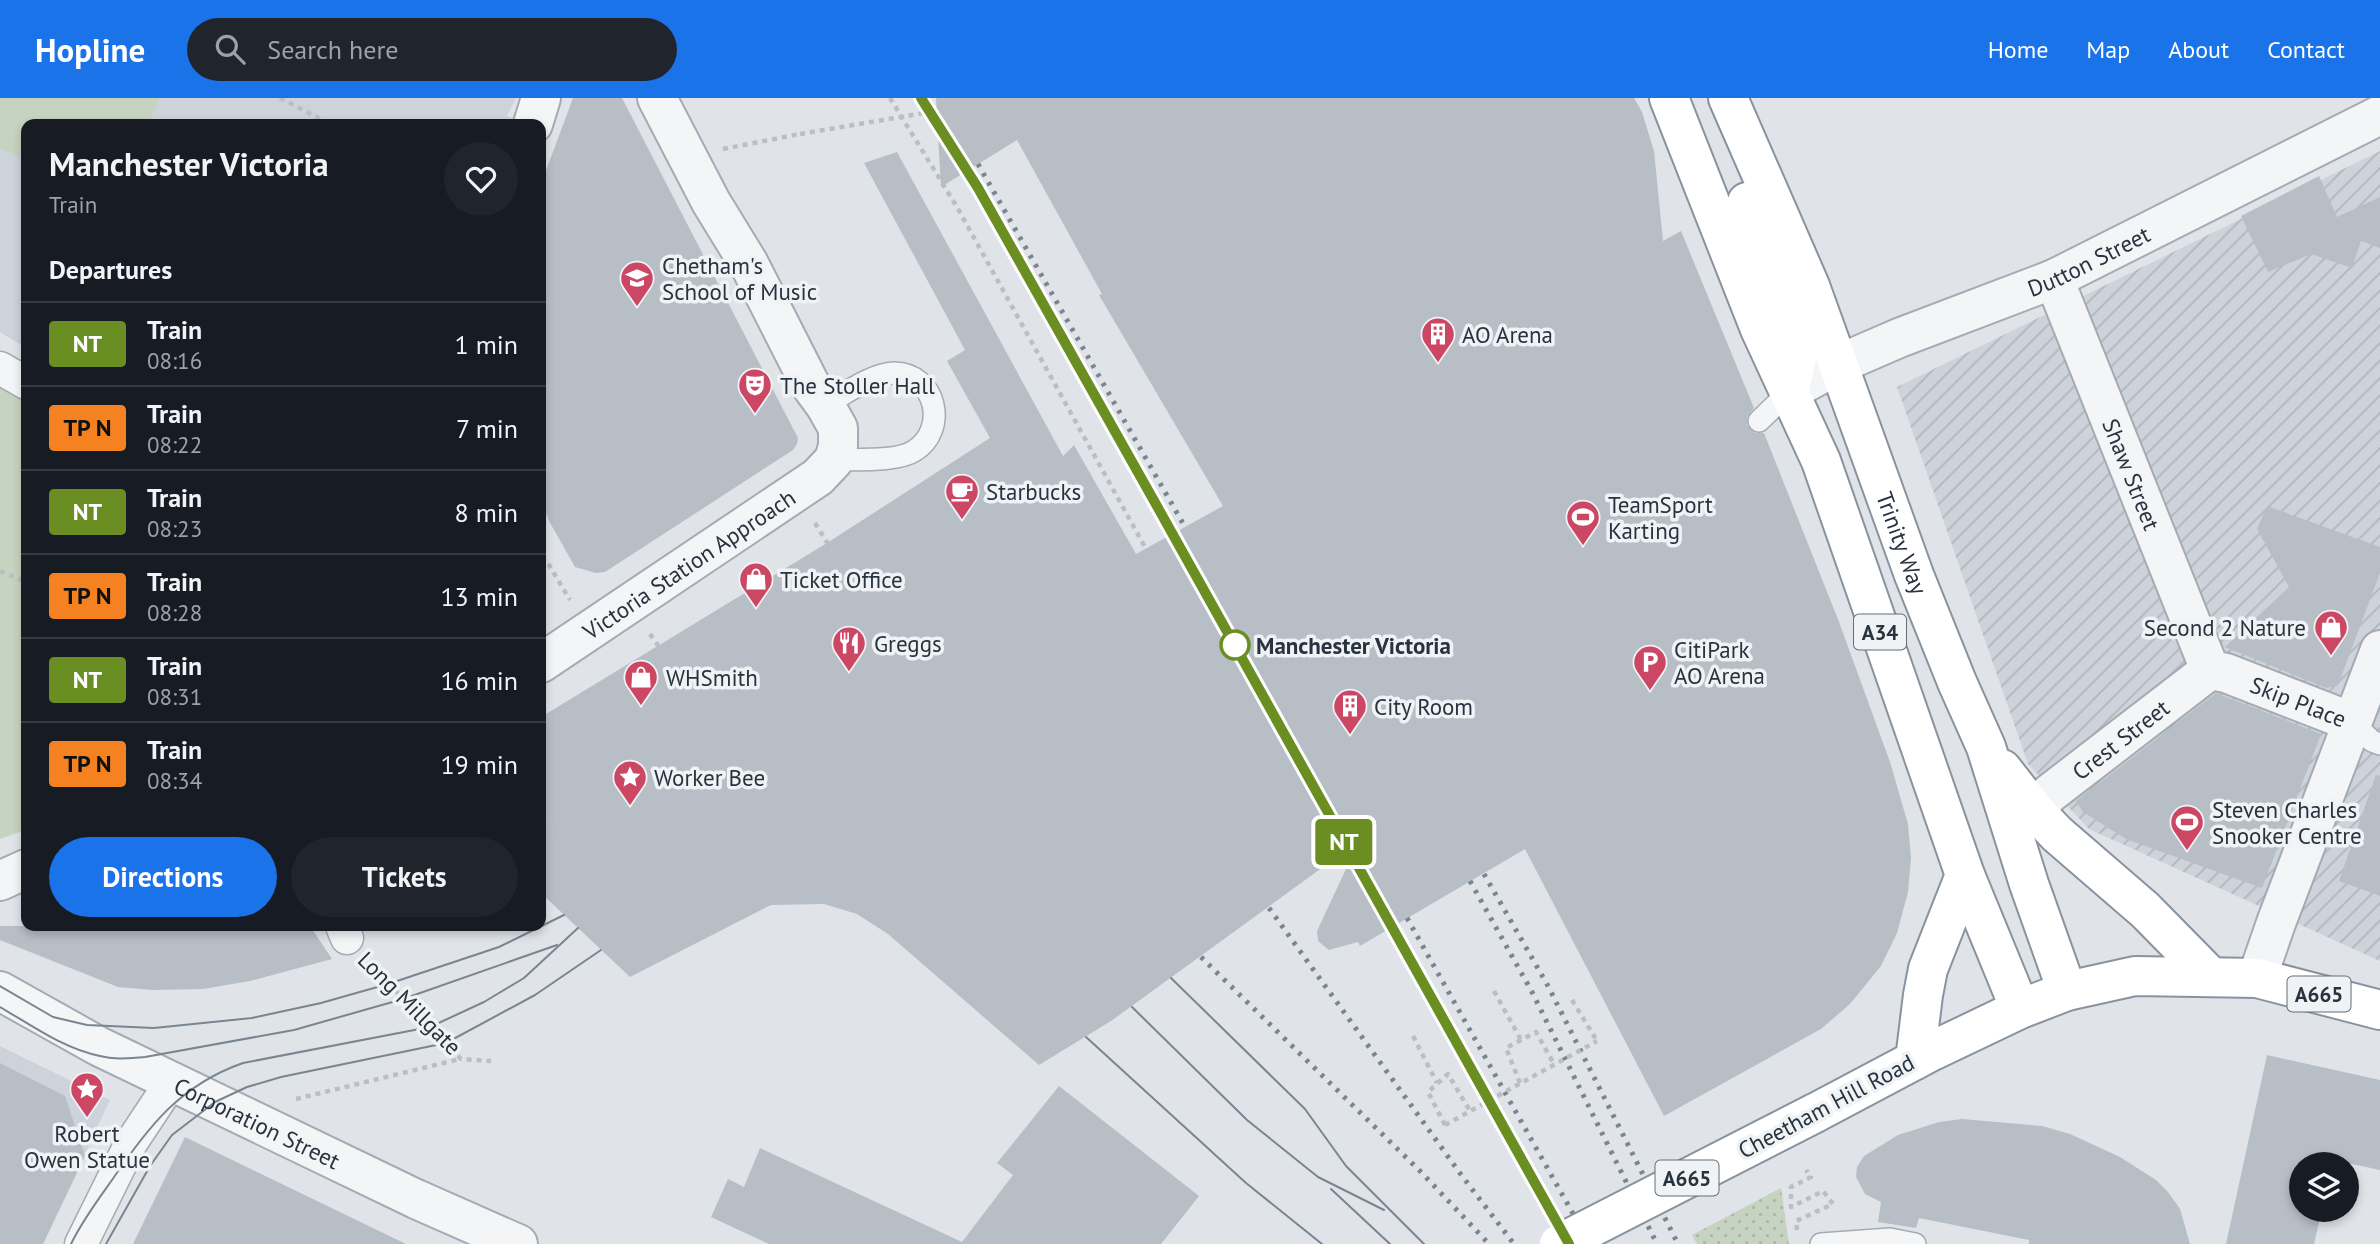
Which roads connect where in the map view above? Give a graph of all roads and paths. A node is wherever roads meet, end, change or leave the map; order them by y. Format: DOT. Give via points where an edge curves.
graph roads {
  1 [pos="280,98"];
  2 [pos="541,98"];
  3 [pos="657,98"];
  4 [pos="890,98"];
  5 [pos="1669,98"];
  6 [pos="1728,98"];
  7 [pos="936,111"];
  8 [pos="2380,115"];
  9 [pos="318,119"];
  10 [pos="535,119"];
  11 [pos="1744,139"];
  12 [pos="732,145"];
  13 [pos="2054,279"];
  14 [pos="1839,364"];
  15 [pos="0,368"];
  16 [pos="21,380"];
  17 [pos="1790,391"];
  18 [pos="825,405"];
  19 [pos="1759,421"];
  20 [pos="834,460"];
  21 [pos="812,519"];
  22 [pos="546,561"];
  23 [pos="0,571"];
  24 [pos="21,580"];
  25 [pos="573,604"];
  26 [pos="1174,623"];
  27 [pos="645,626"];
  28 [pos="882,631"];
  29 [pos="1292,642"];
  30 [pos="861,643"];
  31 [pos="1278,649"];
  32 [pos="1086,650"];
  33 [pos="2380,650"];
  34 [pos="1272,653"];
  35 [pos="546,660"];
  36 [pos="1395,662"];
  37 [pos="894,670"];
  38 [pos="2210,670"];
  39 [pos="1309,672"];
  40 [pos="982,678"];
  41 [pos="987,682"];
  42 [pos="1129,686"];
  43 [pos="1340,693"];
  44 [pos="776,696"];
  45 [pos="1320,704"];
  46 [pos="1313,709"];
  47 [pos="742,717"];
  48 [pos="1328,719"];
  49 [pos="727,726"];
  50 [pos="718,732"];
  51 [pos="2366,733"];
  52 [pos="761,745"];
  53 [pos="1986,747"];
  54 [pos="1208,768"];
  55 [pos="793,795"];
  56 [pos="2035,811"];
  57 [pos="546,815"];
  58 [pos="557,830"];
  59 [pos="546,836"];
  60 [pos="21,871"];
  61 [pos="1965,875"];
  62 [pos="0,881"];
  63 [pos="1046,886"];
  64 [pos="1019,931"];
  65 [pos="344,932"];
  66 [pos="2210,976"];
  67 [pos="2257,978"];
  68 [pos="0,991"];
  69 [pos="1494,991"];
  70 [pos="2067,991"];
  71 [pos="1572,1000"];
  72 [pos="2020,1009"];
  73 [pos="2380,1010"];
  74 [pos="1413,1036"];
  75 [pos="1521,1040"];
  76 [pos="461,1059"];
  77 [pos="1915,1060"];
  78 [pos="491,1061"];
  79 [pos="1554,1064"];
  80 [pos="172,1082"];
  81 [pos="1437,1083"];
  82 [pos="1521,1083"];
  83 [pos="292,1100"];
  84 [pos="1470,1111"];
  85 [pos="1806,1170"];
  86 [pos="1796,1221"];
  87 [pos="494,1239"];
  88 [pos="81,1244"];
  89 [pos="1559,1244"];
  90 [pos="1821,1244"];
  91 [pos="1915,1244"];
  1 -- 9 [label="path"];
  2 -- 10 [label="street"];
  3 -- 18 [label="street"];
  4 -- 32 [label="path" via="957,207 1167,587 1147,610"];
  5 -- 17 [label="highway, A34" via="1760,329"];
  6 -- 11 [label="highway, Trinity Way / A34"];
  7 -- 12 [label="path, bridge"];
  8 -- 13 [label="street, Dutton Street"];
  11 -- 14 [label="highway, Trinity Way / A34" via="1810,286"];
  11 -- 17 [label="highway" via="1747,204 1791,321 1797,358"];
  13 -- 14 [label="street, Dutton Street"];
  13 -- 38 [label="street, Shaw Street"];
  14 -- 17 [label="street, Dutton Street"];
  14 -- 53 [label="highway, Trinity Way / A34" via="1923,597"];
  15 -- 16 [label="street"];
  17 -- 19 [label="lane"];
  17 -- 61 [label="highway, A34" via="1821,461"];
  18 -- 20 [label="street" via="838,428"];
  18 -- 20 [label="lane" via="883,374 897,373 921,383 935,406 932,432 914,452"];
  20 -- 35 [label="street, Victoria Station Approach" via="818,477"];
  21 -- 28 [label="path"];
  22 -- 25 [label="path"];
  23 -- 24 [label="path"];
  26 -- 37 [label="path, bridge" via="991,733"];
  27 -- 50 [label="path"];
  28 -- 30 [label="path"];
  28 -- 40 [label="path" via="898,621"];
  29 -- 31 [label="path"];
  29 -- 39 [label="path"];
  29 -- 48 [label="path" via="1312,629 1345,696"];
  30 -- 37 [label="path"];
  30 -- 44 [label="path"];
  31 -- 34 [label="path"];
  31 -- 48 [label="path" via="1312,716"];
  32 -- 40 [label="path" via="1056,625"];
  32 -- 42 [label="path"];
  33 -- 51 [label="street"];
  36 -- 36 [label="path, bridge" via="1402,658 1374,609 1365,615 1400,676 1410,677"];
  36 -- 43 [label="path, bridge"];
  37 -- 44 [label="path" via="864,687 788,712"];
  38 -- 51 [label="street, Skip Place"];
  38 -- 56 [label="street, Crest Street" via="2049,794"];
  39 -- 43 [label="path" via="1322,664"];
  39 -- 46 [label="path" via="1296,679"];
  40 -- 41 [label="path"];
  42 -- 54 [label="path, bridge" via="1145,699 1194,776"];
  42 -- 54 [label="path" via="1190,784 1216,780"];
  43 -- 45 [label="path, bridge"];
  44 -- 47 [label="path"];
  45 -- 46 [label="path, bridge"];
  45 -- 48 [label="path"];
  46 -- 54 [label="path, bridge"];
  47 -- 49 [label="path"];
  47 -- 52 [label="path"];
  49 -- 50 [label="path"];
  49 -- 52 [label="path" via="736,737 689,768 699,784"];
  50 -- 58 [label="path"];
  51 -- 67 [label="street" via="2276,923"];
  52 -- 55 [label="path"];
  53 -- 56 [label="highway"];
  53 -- 70 [label="highway, Trinity Way / A34"];
  55 -- 63 [label="path" via="844,782 888,783 961,815"];
  55 -- 64 [label="path" via="816,828 866,827 910,841 951,867"];
  56 -- 66 [label="highway"];
  57 -- 58 [label="path"];
  58 -- 59 [label="path"];
  60 -- 62 [label="street"];
  61 -- 72 [label="highway"];
  61 -- 77 [label="highway" via="1928,969"];
  65 -- 76 [label="path, Long Millgate"];
  66 -- 67 [label="highway, Cheetham Hill Road / A665"];
  66 -- 70 [label="highway, Cheetham Hill Road / A665" via="2135,976"];
  67 -- 73 [label="highway, Cheetham Hill Road / A665"];
  68 -- 80 [label="street, Corporation Street"];
  69 -- 75 [label="path"];
  70 -- 72 [label="highway, Cheetham Hill Road / A665"];
  71 -- 79 [label="path, bridge" via="1597,1041"];
  72 -- 77 [label="highway, Cheetham Hill Road / A665"];
  74 -- 81 [label="path"];
  75 -- 79 [label="path" via="1536,1032"];
  75 -- 82 [label="path" via="1507,1048"];
  76 -- 78 [label="path, Long Millgate"];
  76 -- 83 [label="path"];
  77 -- 89 [label="highway, Cheetham Hill Road / A665, bridge"];
  79 -- 82 [label="path, bridge"];
  80 -- 87 [label="street, Corporation Street"];
  80 -- 88 [label="street" via="131,1143"];
  81 -- 84 [label="path" via="1448,1074"];
  81 -- 84 [label="path, bridge" via="1428,1092 1445,1125"];
  82 -- 84 [label="path, bridge"];
  85 -- 86 [label="path" via="1811,1177 1791,1187 1791,1207 1823,1191 1833,1204"];
  90 -- 91 [label="lane" via="1890,1239"];
}
